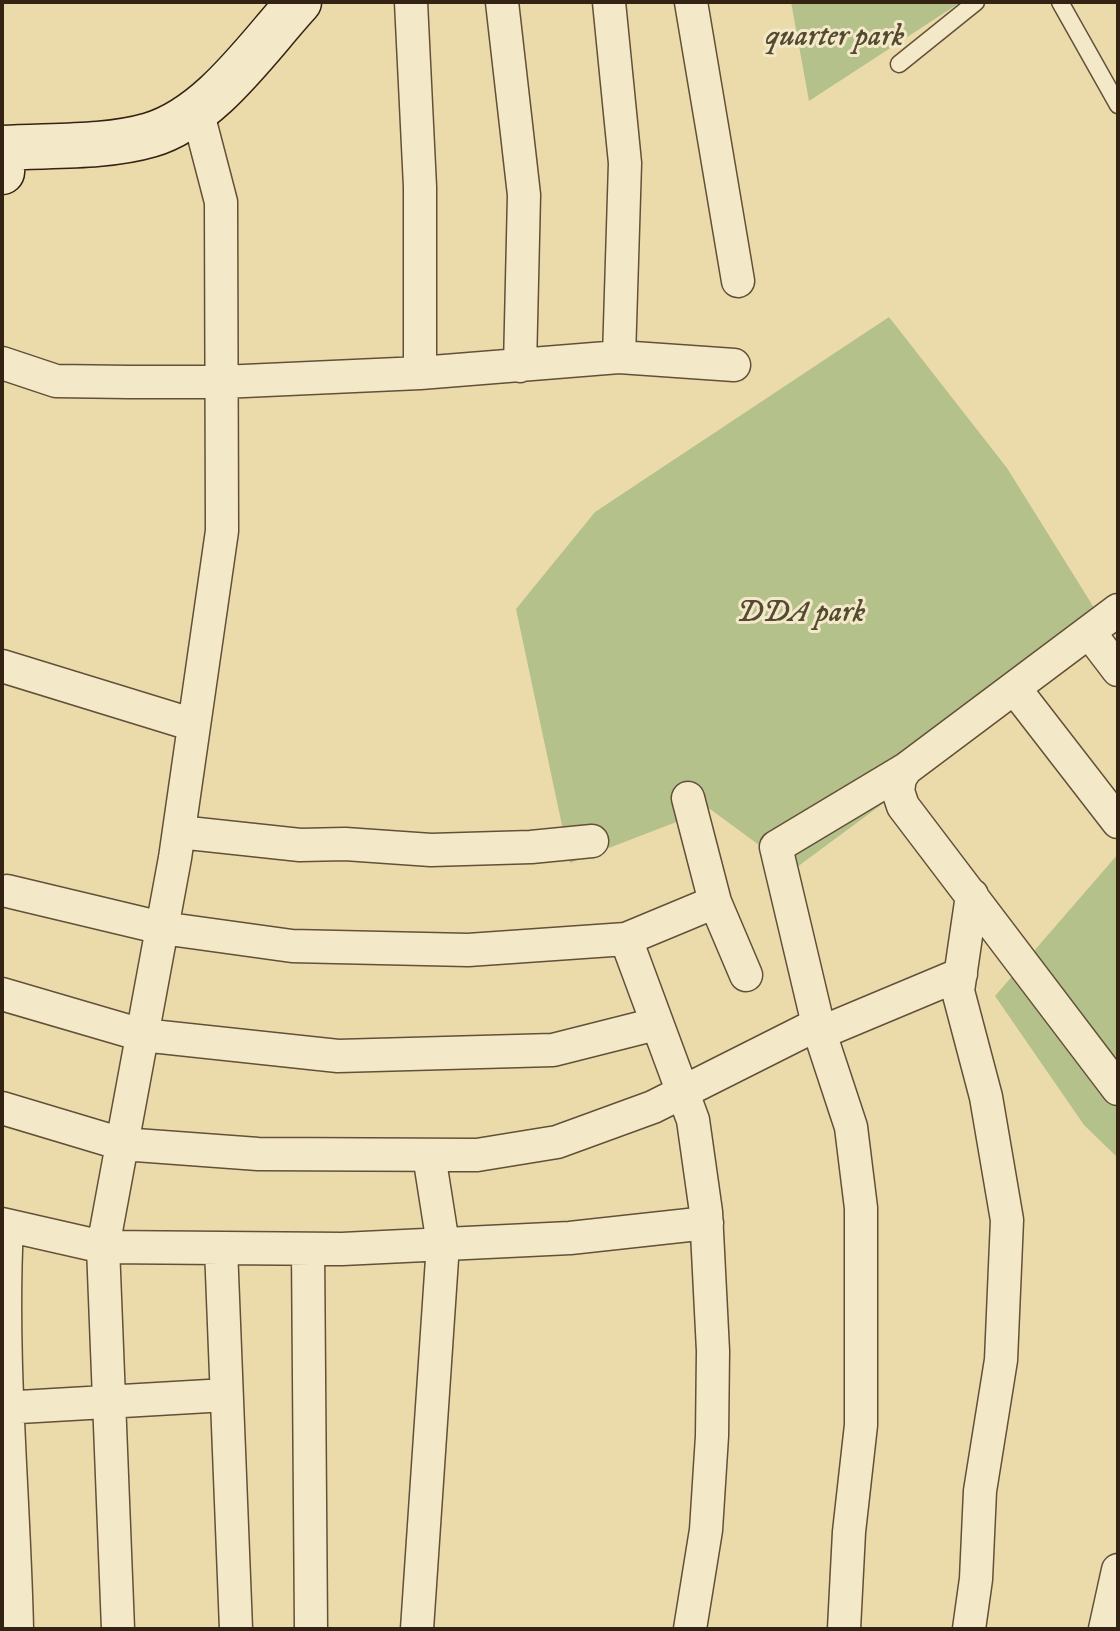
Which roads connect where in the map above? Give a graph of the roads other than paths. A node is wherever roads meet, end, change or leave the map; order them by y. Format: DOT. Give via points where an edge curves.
graph roads {
  1 [pos="299,2"];
  2 [pos="411,2"];
  3 [pos="502,2"];
  4 [pos="609,2"];
  5 [pos="691,2"];
  6 [pos="976,2"];
  7 [pos="1060,2"];
  8 [pos="899,64"];
  9 [pos="1118,105"];
  10 [pos="197,110"];
  11 [pos="2,148"];
  12 [pos="2,172"];
  13 [pos="738,281"];
  14 [pos="619,357"];
  15 [pos="2,363"];
  16 [pos="734,365"];
  17 [pos="520,366"];
  18 [pos="420,373"];
  19 [pos="222,382"];
  20 [pos="1118,610"];
  21 [pos="1089,632"];
  22 [pos="2,666"];
  23 [pos="1118,670"];
  24 [pos="1015,689"];
  25 [pos="194,725"];
  26 [pos="906,769"];
  27 [pos="688,798"];
  28 [pos="1118,822"];
  29 [pos="179,832"];
  30 [pos="592,841"];
  31 [pos="7,891"];
  32 [pos="972,895"];
  33 [pos="715,902"];
  34 [pos="162,928"];
  35 [pos="626,939"];
  36 [pos="961,974"];
  37 [pos="746,975"];
  38 [pos="2,994"];
  39 [pos="656,1024"];
  40 [pos="819,1028"];
  41 [pos="142,1035"];
  42 [pos="1115,1079"];
  43 [pos="682,1091"];
  44 [pos="2,1108"];
  45 [pos="122,1144"];
  46 [pos="429,1155"];
  47 [pos="707,1223"];
  48 [pos="5,1225"];
  49 [pos="443,1244"];
  50 [pos="103,1247"];
  51 [pos="221,1248"];
  52 [pos="308,1249"];
  53 [pos="226,1395"];
  54 [pos="109,1402"];
  55 [pos="4,1408"];
  56 [pos="1118,1570"];
  57 [pos="17,1629"];
  58 [pos="118,1629"];
  59 [pos="236,1629"];
  60 [pos="311,1629"];
  61 [pos="417,1629"];
  62 [pos="690,1629"];
  63 [pos="844,1629"];
  64 [pos="969,1629"];
  65 [pos="1105,1629"];
  1 -- 10 [label="street"];
  2 -- 18 [label="street" via="420,187"];
  3 -- 17 [label="street" via="524,195"];
  4 -- 14 [label="street" via="625,163"];
  5 -- 13 [label="street"];
  6 -- 8 [label="lane"];
  7 -- 9 [label="lane"];
  10 -- 11 [label="street" via="159,132 122,141"];
  10 -- 19 [label="street" via="221,202"];
  11 -- 12 [label="street"];
  14 -- 16 [label="street"];
  14 -- 17 [label="street"];
  15 -- 19 [label="street" via="56,381"];
  17 -- 18 [label="street"];
  18 -- 19 [label="street"];
  19 -- 25 [label="street" via="222,531"];
  20 -- 21 [label="street"];
  21 -- 23 [label="street"];
  21 -- 24 [label="street"];
  22 -- 25 [label="street"];
  24 -- 26 [label="street"];
  24 -- 28 [label="street"];
  25 -- 29 [label="street"];
  26 -- 32 [label="street" via="898,791 903,806"];
  26 -- 40 [label="street" via="776,847"];
  27 -- 33 [label="street"];
  29 -- 30 [label="street" via="300,845 431,850"];
  29 -- 34 [label="street"];
  31 -- 34 [label="street"];
  32 -- 36 [label="street"];
  32 -- 42 [label="street"];
  33 -- 35 [label="street"];
  33 -- 37 [label="street"];
  34 -- 35 [label="street" via="308,947 468,950"];
  34 -- 41 [label="street"];
  35 -- 39 [label="street"];
  36 -- 40 [label="street"];
  36 -- 64 [label="street" via="958,991 986,1097 1007,1220 1001,1360 980,1491"];
  38 -- 41 [label="street"];
  39 -- 41 [label="street" via="553,1050 338,1056"];
  39 -- 43 [label="street"];
  40 -- 43 [label="street"];
  40 -- 63 [label="street" via="851,1127 861,1208 861,1425"];
  41 -- 45 [label="street"];
  43 -- 46 [label="street" via="557,1142 477,1155"];
  43 -- 47 [label="street" via="693,1120"];
  44 -- 45 [label="street"];
  45 -- 46 [label="street" via="258,1154"];
  45 -- 50 [label="street"];
  46 -- 49 [label="street"];
  47 -- 49 [label="street" via="570,1238"];
  47 -- 62 [label="street" via="712,1436 706,1530"];
  48 -- 50 [label="street"];
  48 -- 55 [label="street"];
  49 -- 52 [label="street"];
  49 -- 61 [label="street"];
  50 -- 51 [label="street"];
  50 -- 54 [label="street"];
  51 -- 52 [label="street"];
  51 -- 53 [label="street"];
  52 -- 60 [label="street"];
  53 -- 54 [label="street"];
  53 -- 59 [label="street"];
  54 -- 55 [label="street"];
  54 -- 58 [label="street"];
  55 -- 57 [label="street"];
  56 -- 65 [label="street"];
}
